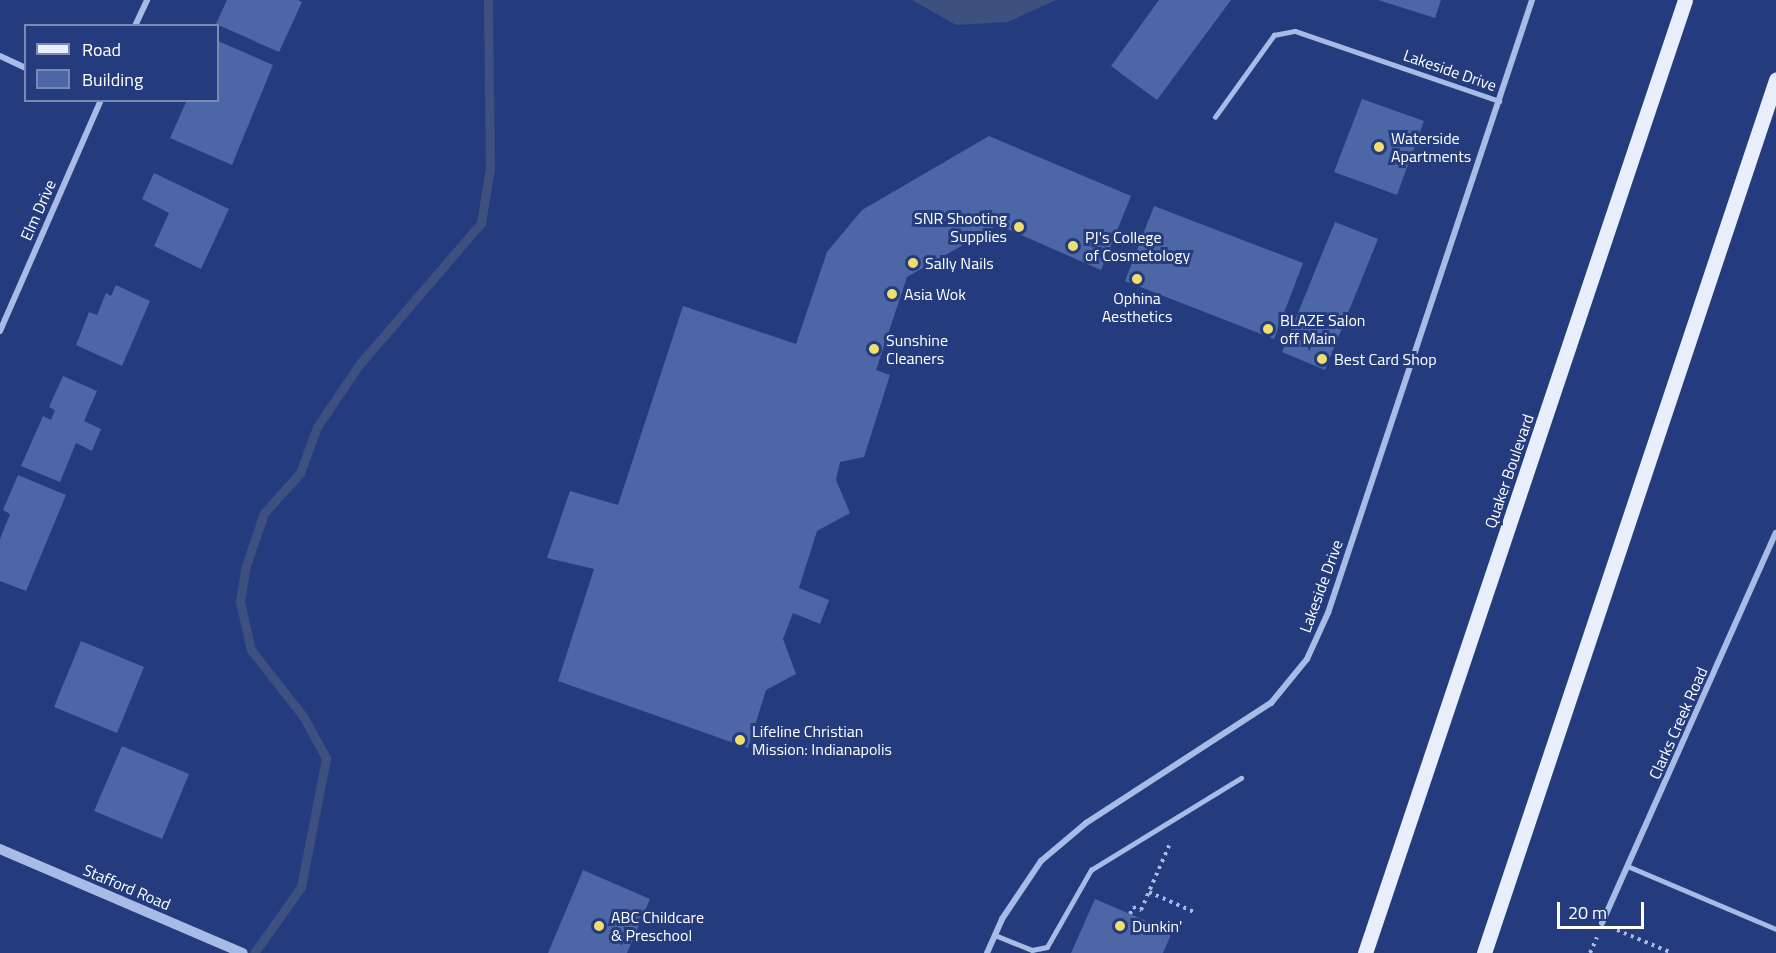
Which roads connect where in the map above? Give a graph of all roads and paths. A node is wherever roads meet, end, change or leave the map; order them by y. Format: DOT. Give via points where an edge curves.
graph roads {
  1 [pos="147,0"];
  2 [pos="1532,0"];
  3 [pos="1685,0"];
  4 [pos="136,24"];
  5 [pos="0,56"];
  6 [pos="24,67"];
  7 [pos="1776,80"];
  8 [pos="1499,101"];
  9 [pos="101,102"];
  10 [pos="1215,117"];
  11 [pos="0,331"];
  12 [pos="1776,533"];
  13 [pos="1241,778"];
  14 [pos="0,849"];
  15 [pos="1630,867"];
  16 [pos="1149,892"];
  17 [pos="1194,912"];
  18 [pos="1602,923"];
  19 [pos="1776,929"];
  20 [pos="995,935"];
  21 [pos="243,953"];
  22 [pos="987,953"];
  23 [pos="1365,953"];
  24 [pos="1484,953"];
  25 [pos="1590,953"];
  26 [pos="1672,953"];
  1 -- 4 [label="street"];
  2 -- 8 [label="street, Lakeside Drive"];
  3 -- 23 [label="main road, Quaker Boulevard"];
  5 -- 6 [label="street"];
  7 -- 24 [label="main road"];
  8 -- 10 [label="lane, Lakeside Drive" via="1295,31 1274,35"];
  8 -- 20 [label="street, Lakeside Drive" via="1328,613 1306,659 1271,703 1086,823 1041,861"];
  9 -- 11 [label="street, Elm Drive"];
  12 -- 15 [label="street, Clarks Creek Road"];
  13 -- 20 [label="lane" via="1091,870 1047,947 1032,950"];
  14 -- 21 [label="street, Stafford Road"];
  15 -- 18 [label="street, Clarks Creek Road"];
  15 -- 19 [label="lane"];
  16 -- 17 [label="path"];
  18 -- 25 [label="path"];
  18 -- 26 [label="path"];
  20 -- 22 [label="street, Lakeside Drive"];
}
